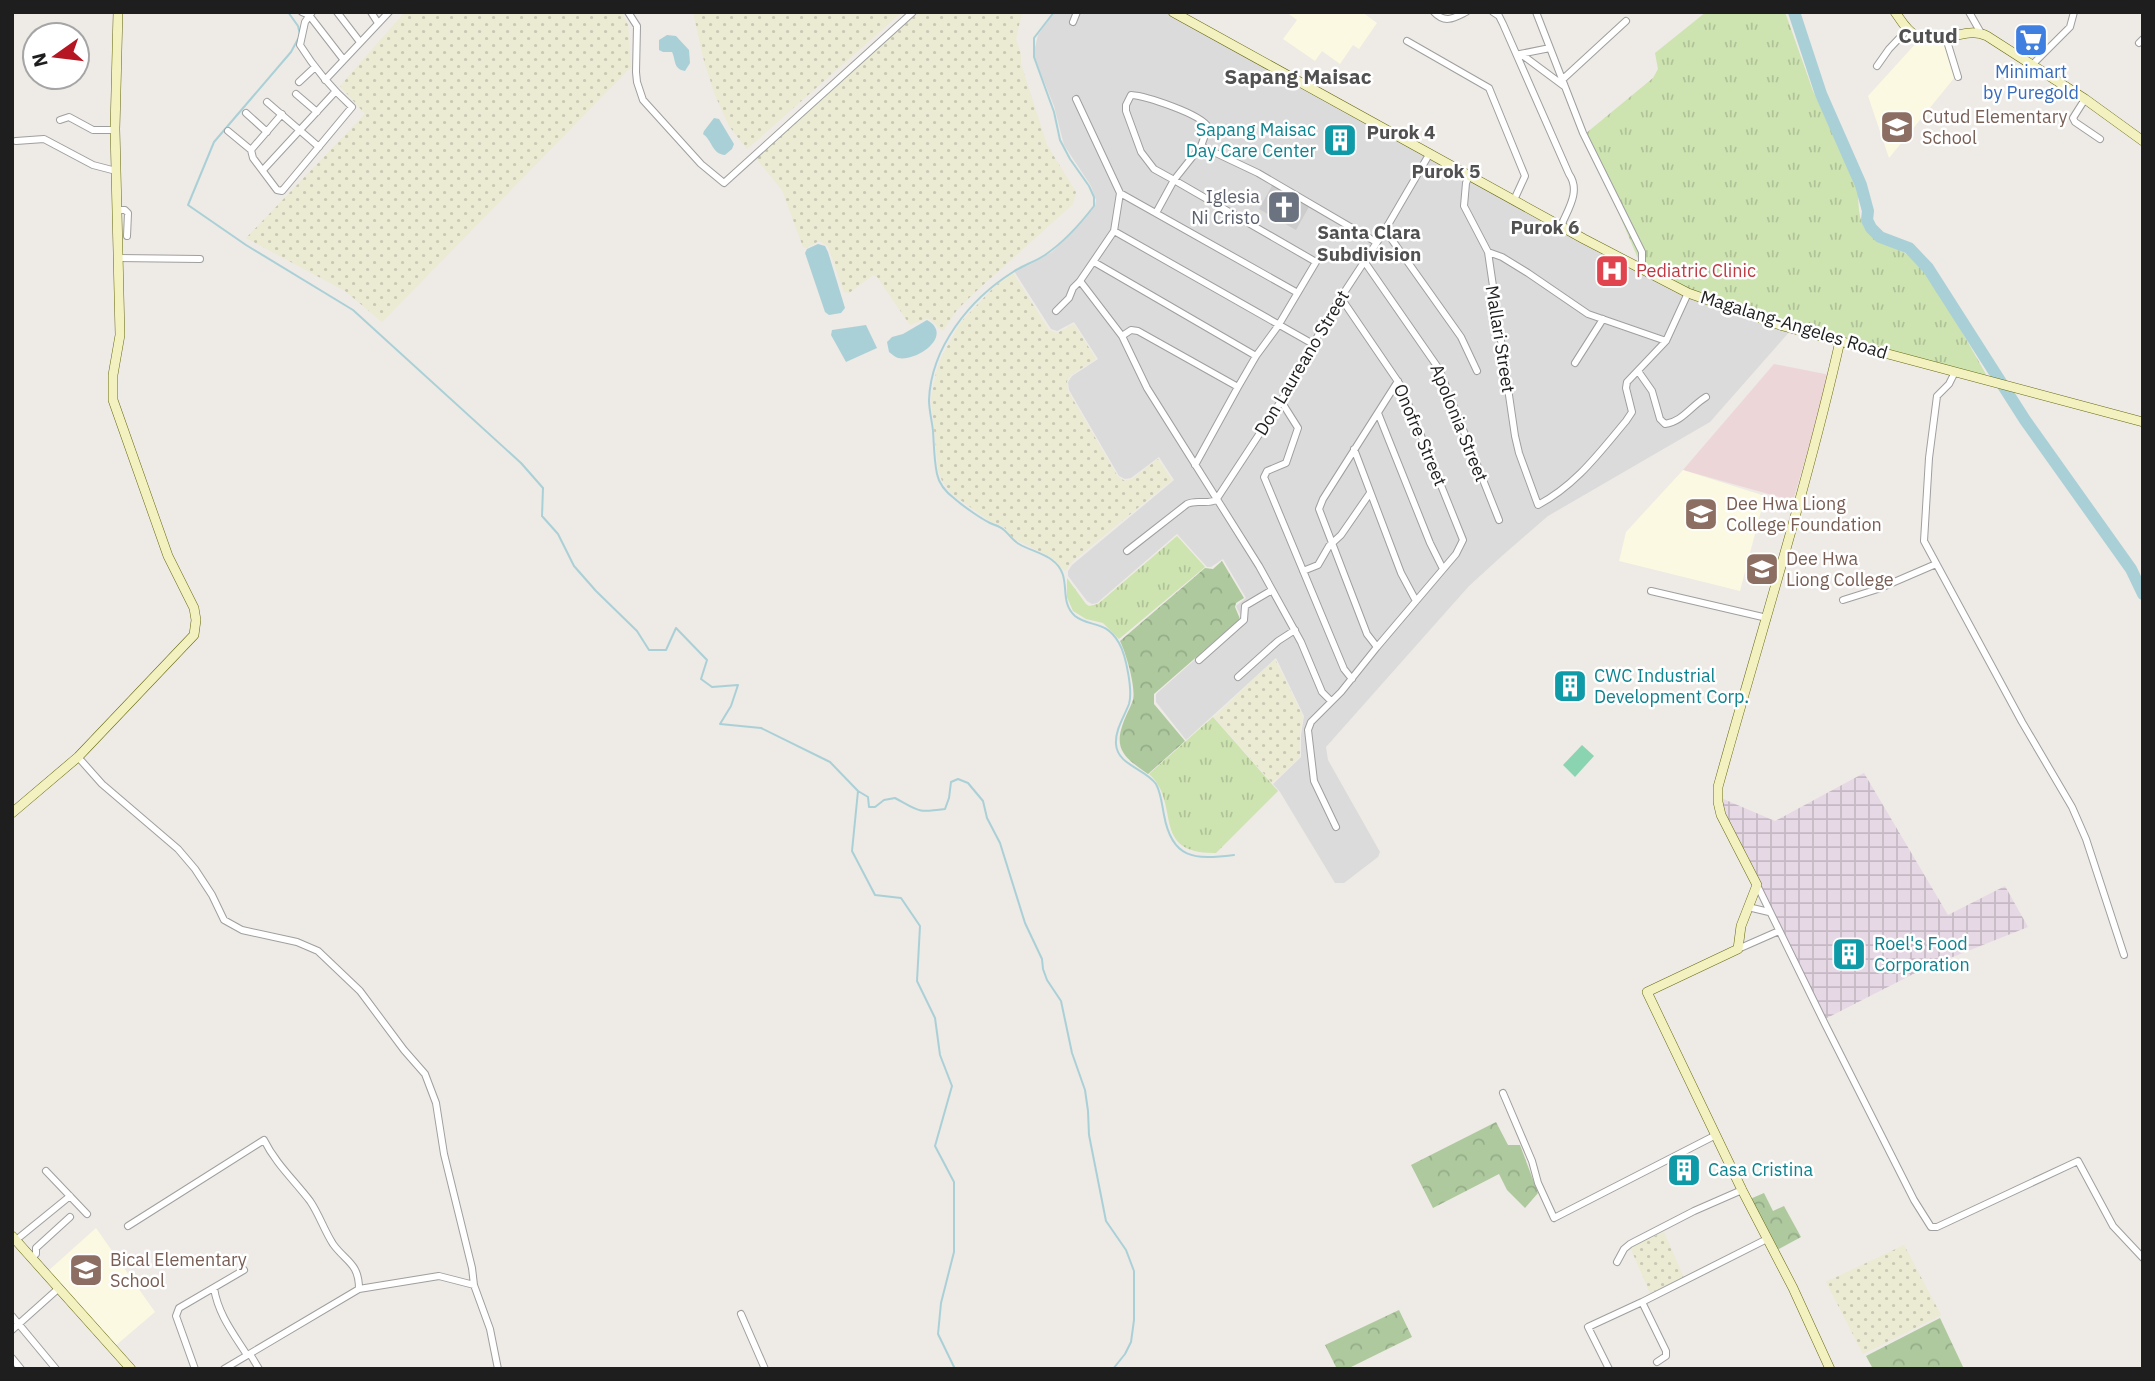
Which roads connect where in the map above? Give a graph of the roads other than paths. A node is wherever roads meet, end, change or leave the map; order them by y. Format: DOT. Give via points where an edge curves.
graph roads {
  1 [pos="118,12"];
  2 [pos="337,12"];
  3 [pos="371,12"];
  4 [pos="389,12"];
  5 [pos="628,12"];
  6 [pos="913,12"];
  7 [pos="1077,12"];
  8 [pos="1172,12"];
  9 [pos="1434,12"];
  10 [pos="1466,12"];
  11 [pos="1493,12"];
  12 [pos="1536,12"];
  13 [pos="1895,12"];
  14 [pos="1969,12"];
  15 [pos="2074,12"];
  16 [pos="308,13"];
  17 [pos="1626,21"];
  18 [pos="1073,22"];
  19 [pos="378,23"];
  20 [pos="1908,29"];
  21 [pos="1982,33"];
  22 [pos="1946,38"];
  23 [pos="1408,41"];
  24 [pos="360,42"];
  25 [pos="1550,48"];
  26 [pos="1518,54"];
  27 [pos="343,60"];
  28 [pos="2032,65"];
  29 [pos="1877,66"];
  30 [pos="314,68"];
  31 [pos="1958,77"];
  32 [pos="1563,79"];
  33 [pos="325,80"];
  34 [pos="299,82"];
  35 [pos="1566,88"];
  36 [pos="335,92"];
  37 [pos="296,94"];
  38 [pos="1076,99"];
  39 [pos="2085,99"];
  40 [pos="267,102"];
  41 [pos="317,112"];
  42 [pos="246,113"];
  43 [pos="282,114"];
  44 [pos="60,120"];
  45 [pos="115,130"];
  46 [pos="299,130"];
  47 [pos="228,131"];
  48 [pos="267,132"];
  49 [pos="2100,139"];
  50 [pos="2142,140"];
  51 [pos="16,141"];
  52 [pos="1201,146"];
  53 [pos="319,148"];
  54 [pos="251,150"];
  55 [pos="1430,153"];
  56 [pos="263,170"];
  57 [pos="116,172"];
  58 [pos="1469,176"];
  59 [pos="1174,180"];
  60 [pos="1120,193"];
  61 [pos="1514,200"];
  62 [pos="117,209"];
  63 [pos="1156,213"];
  64 [pos="1561,226"];
  65 [pos="1385,230"];
  66 [pos="1114,231"];
  67 [pos="127,236"];
  68 [pos="1376,242"];
  69 [pos="1488,252"];
  70 [pos="118,258"];
  71 [pos="200,259"];
  72 [pos="1364,261"];
  73 [pos="1094,262"];
  74 [pos="1642,270"];
  75 [pos="1080,281"];
  76 [pos="1296,292"];
  77 [pos="1688,293"];
  78 [pos="1341,298"];
  79 [pos="1056,311"];
  80 [pos="1603,319"];
  81 [pos="1278,326"];
  82 [pos="1122,336"];
  83 [pos="1666,341"];
  84 [pos="1840,341"];
  85 [pos="1313,344"];
  86 [pos="1256,356"];
  87 [pos="1576,363"];
  88 [pos="1477,371"];
  89 [pos="1638,371"];
  90 [pos="1955,372"];
  91 [pos="1398,381"];
  92 [pos="1238,387"];
  93 [pos="1706,397"];
  94 [pos="1281,401"];
  95 [pos="1378,413"];
  96 [pos="2143,422"];
  97 [pos="1354,449"];
  98 [pos="1195,465"];
  99 [pos="1370,493"];
  100 [pos="1216,500"];
  101 [pos="1499,520"];
  102 [pos="1332,545"];
  103 [pos="1127,551"];
  104 [pos="1936,564"];
  105 [pos="1443,569"];
  106 [pos="1303,570"];
  107 [pos="1272,590"];
  108 [pos="1651,591"];
  109 [pos="1843,600"];
  110 [pos="1416,601"];
  111 [pos="1767,618"];
  112 [pos="1295,630"];
  113 [pos="1377,647"];
  114 [pos="1199,660"];
  115 [pos="1238,677"];
  116 [pos="1352,679"];
  117 [pos="1331,701"];
  118 [pos="78,757"];
  119 [pos="12,813"];
  120 [pos="1336,827"];
  121 [pos="1757,885"];
  122 [pos="1748,907"];
  123 [pos="1769,912"];
  124 [pos="1779,931"];
  125 [pos="1738,949"];
  126 [pos="2124,955"];
  127 [pos="1503,1093"];
  128 [pos="1716,1135"];
  129 [pos="46,1171"];
  130 [pos="1742,1190"];
  131 [pos="70,1196"];
  132 [pos="87,1214"];
  133 [pos="70,1217"];
  134 [pos="128,1226"];
  135 [pos="14,1238"];
  136 [pos="1768,1239"];
  137 [pos="31,1258"];
  138 [pos="2143,1258"];
  139 [pos="1617,1262"];
  140 [pos="244,1270"];
  141 [pos="474,1285"];
  142 [pos="214,1287"];
  143 [pos="59,1288"];
  144 [pos="359,1289"];
  145 [pos="1642,1302"];
  146 [pos="741,1314"];
  147 [pos="12,1316"];
  148 [pos="20,1325"];
  149 [pos="12,1330"];
  150 [pos="249,1354"];
  151 [pos="12,1358"];
  152 [pos="1657,1362"];
  153 [pos="127,1367"];
  154 [pos="1826,1367"];
  155 [pos="21,1369"];
  156 [pos="57,1369"];
  157 [pos="194,1369"];
  158 [pos="224,1369"];
  159 [pos="259,1369"];
  160 [pos="498,1369"];
  161 [pos="765,1369"];
  162 [pos="1609,1369"];
  1 -- 45 [label="street"];
  2 -- 24 [label="street"];
  3 -- 19 [label="street"];
  4 -- 19 [label="street"];
  5 -- 6 [label="street" via="637,26 636,72 643,100 724,183"];
  7 -- 18 [label="street"];
  8 -- 55 [label="street, Magalang-Angeles Road"];
  9 -- 10 [label="street" via="1444,20"];
  11 -- 26 [label="street"];
  12 -- 25 [label="street"];
  13 -- 20 [label="street"];
  14 -- 21 [label="street"];
  15 -- 28 [label="street" via="2070,27"];
  16 -- 27 [label="street"];
  16 -- 30 [label="street" via="300,45"];
  17 -- 32 [label="street"];
  19 -- 24 [label="street"];
  20 -- 22 [label="street" via="1919,37"];
  20 -- 29 [label="street"];
  21 -- 22 [label="street"];
  21 -- 28 [label="street"];
  22 -- 31 [label="street"];
  23 -- 61 [label="street" via="1489,88 1525,176"];
  24 -- 27 [label="street"];
  25 -- 26 [label="street"];
  25 -- 32 [label="street"];
  26 -- 35 [label="street"];
  26 -- 64 [label="street" via="1574,181 1574,196"];
  27 -- 33 [label="street"];
  28 -- 39 [label="street"];
  30 -- 33 [label="street"];
  30 -- 34 [label="street"];
  32 -- 35 [label="street"];
  33 -- 36 [label="street"];
  35 -- 74 [label="street" via="1642,252"];
  36 -- 41 [label="street"];
  36 -- 53 [label="street" via="352,107"];
  37 -- 41 [label="street"];
  38 -- 60 [label="street"];
  39 -- 49 [label="street" via="2074,120"];
  39 -- 50 [label="street"];
  40 -- 43 [label="street"];
  41 -- 46 [label="street"];
  42 -- 48 [label="street"];
  43 -- 46 [label="street"];
  43 -- 48 [label="street"];
  44 -- 45 [label="street" via="69,117 93,130"];
  45 -- 57 [label="street"];
  46 -- 53 [label="street"];
  46 -- 56 [label="street"];
  47 -- 54 [label="street"];
  48 -- 54 [label="street"];
  51 -- 57 [label="street" via="44,139"];
  52 -- 59 [label="street"];
  52 -- 59 [label="street" via="1208,132 1206,122 1149,99 1129,97 1126,111 1141,152 1154,169"];
  52 -- 68 [label="street" via="1258,173"];
  53 -- 56 [label="street" via="282,191"];
  54 -- 56 [label="street"];
  55 -- 58 [label="street, Magalang-Angeles Road"];
  55 -- 65 [label="street, Don Laureano Street"];
  57 -- 62 [label="street"];
  58 -- 61 [label="street, Magalang-Angeles Road"];
  58 -- 69 [label="street, Mallari Street" via="1464,206"];
  59 -- 63 [label="street"];
  59 -- 76 [label="street" via="1316,262"];
  60 -- 63 [label="street"];
  60 -- 66 [label="street"];
  61 -- 64 [label="street, Magalang-Angeles Road"];
  62 -- 67 [label="street" via="128,213"];
  62 -- 70 [label="street"];
  63 -- 76 [label="street"];
  64 -- 74 [label="street, Magalang-Angeles Road"];
  65 -- 68 [label="street, Don Laureano Street"];
  65 -- 88 [label="street" via="1461,337"];
  66 -- 73 [label="street"];
  66 -- 81 [label="street"];
  68 -- 72 [label="street, Don Laureano Street"];
  69 -- 80 [label="street"];
  69 -- 89 [label="street, Mallari Street" via="1515,436 1538,506 1576,479 1626,421 1632,412 1626,384"];
  70 -- 71 [label="street"];
  70 -- 118 [label="street" via="120,335 113,400 167,556 196,620 194,635"];
  72 -- 78 [label="street, Don Laureano Street"];
  72 -- 101 [label="street, Apolonia Street" via="1439,369"];
  73 -- 75 [label="street"];
  73 -- 86 [label="street"];
  74 -- 77 [label="street, Magalang-Angeles Road"];
  75 -- 79 [label="street"];
  75 -- 82 [label="street"];
  76 -- 81 [label="street"];
  77 -- 83 [label="street"];
  77 -- 84 [label="street, Magalang-Angeles Road"];
  78 -- 85 [label="street, Don Laureano Street"];
  78 -- 91 [label="street, Onofre Street"];
  80 -- 83 [label="street"];
  80 -- 87 [label="street"];
  81 -- 85 [label="street"];
  81 -- 86 [label="street"];
  82 -- 92 [label="street" via="1138,331"];
  82 -- 98 [label="street" via="1147,388"];
  83 -- 89 [label="street"];
  84 -- 90 [label="street, Magalang-Angeles Road"];
  84 -- 111 [label="street"];
  85 -- 94 [label="street, Don Laureano Street"];
  86 -- 92 [label="street"];
  89 -- 93 [label="street" via="1665,424 1679,420"];
  90 -- 96 [label="street, Magalang-Angeles Road"];
  90 -- 104 [label="street" via="1937,396 1929,458 1924,540"];
  91 -- 95 [label="street"];
  91 -- 105 [label="street, Onofre Street" via="1462,536 1462,544"];
  92 -- 98 [label="street"];
  94 -- 100 [label="street, Don Laureano Street"];
  94 -- 106 [label="street" via="1298,428 1286,463 1263,475"];
  95 -- 97 [label="street"];
  95 -- 105 [label="street"];
  97 -- 99 [label="street"];
  97 -- 102 [label="street" via="1319,509"];
  98 -- 100 [label="street"];
  99 -- 102 [label="street"];
  99 -- 110 [label="street"];
  100 -- 103 [label="street" via="1187,504"];
  100 -- 107 [label="street"];
  102 -- 106 [label="street" via="1318,565"];
  102 -- 113 [label="street" via="1367,634"];
  104 -- 109 [label="street"];
  104 -- 126 [label="street" via="2072,807"];
  105 -- 110 [label="street"];
  106 -- 116 [label="street"];
  107 -- 112 [label="street"];
  107 -- 114 [label="street" via="1245,606 1244,620"];
  108 -- 111 [label="street"];
  110 -- 113 [label="street"];
  111 -- 121 [label="street" via="1718,787 1721,815"];
  112 -- 115 [label="street"];
  112 -- 117 [label="street" via="1322,692"];
  113 -- 116 [label="street"];
  116 -- 117 [label="street"];
  117 -- 120 [label="street" via="1308,730 1314,781"];
  118 -- 119 [label="street"];
  118 -- 141 [label="street" via="102,784 178,849 212,895 224,920 242,930 318,951 360,991 425,1074 436,1103"];
  121 -- 122 [label="street"];
  121 -- 123 [label="street"];
  122 -- 123 [label="street"];
  122 -- 125 [label="street"];
  123 -- 124 [label="street"];
  124 -- 125 [label="street"];
  124 -- 138 [label="street" via="1931,1227 2078,1161 2117,1231"];
  125 -- 128 [label="street" via="1647,992"];
  127 -- 128 [label="street" via="1554,1218"];
  128 -- 130 [label="street"];
  129 -- 131 [label="street"];
  130 -- 136 [label="street"];
  130 -- 139 [label="street" via="1630,1244"];
  131 -- 132 [label="street"];
  131 -- 135 [label="street"];
  133 -- 137 [label="street"];
  134 -- 144 [label="street" via="264,1140 309,1200 334,1245 354,1265"];
  135 -- 137 [label="street"];
  136 -- 145 [label="street"];
  136 -- 154 [label="street"];
  137 -- 143 [label="street"];
  140 -- 142 [label="street"];
  141 -- 144 [label="street" via="439,1276"];
  141 -- 160 [label="street"];
  142 -- 150 [label="street" via="220,1312"];
  142 -- 157 [label="street" via="177,1313"];
  143 -- 148 [label="street"];
  143 -- 153 [label="street"];
  144 -- 150 [label="street"];
  145 -- 152 [label="street" via="1666,1351"];
  145 -- 162 [label="street" via="1588,1327"];
  146 -- 161 [label="street"];
  147 -- 148 [label="street"];
  148 -- 149 [label="street"];
  148 -- 156 [label="street"];
  150 -- 158 [label="street"];
  150 -- 159 [label="street"];
  151 -- 155 [label="street"];
}
